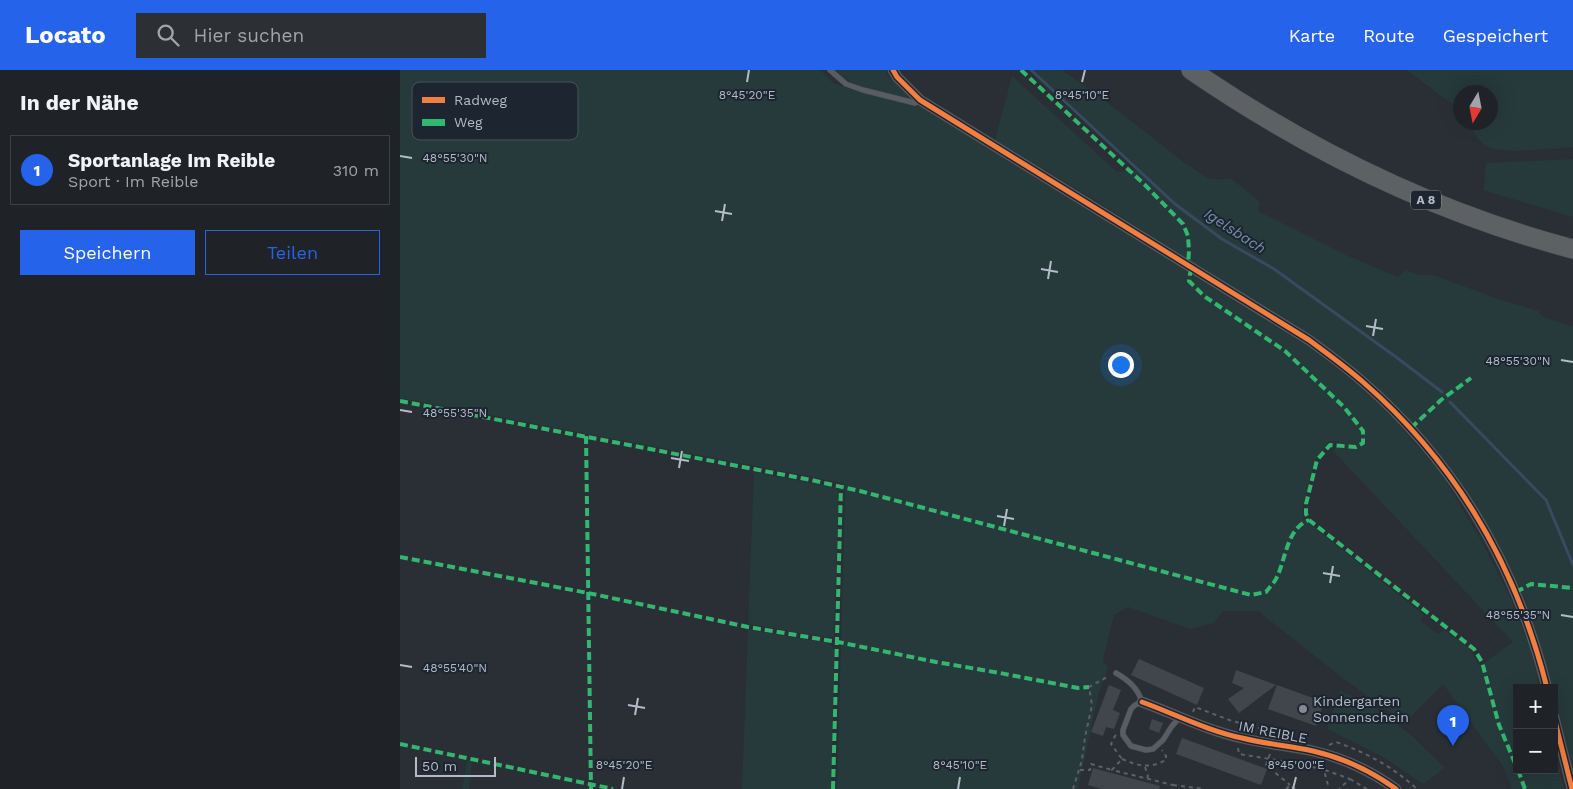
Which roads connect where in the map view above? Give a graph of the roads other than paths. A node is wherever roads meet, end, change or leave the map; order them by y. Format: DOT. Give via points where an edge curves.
graph roads {
  1 [pos="830,70"];
  2 [pos="893,70"];
  3 [pos="1191,70"];
  4 [pos="1213,70"];
  5 [pos="920,100"];
  6 [pos="1573,236"];
  7 [pos="1573,249"];
  8 [pos="1116,673"];
  9 [pos="1546,684"];
  10 [pos="1142,702"];
  11 [pos="1180,716"];
  12 [pos="1557,729"];
  13 [pos="1396,789"];
  14 [pos="1572,789"];
  1 -- 5 [label="lane" via="846,84 863,90 915,103"];
  2 -- 5 [label="street"];
  3 -- 7 [label="highway, A 8" via="1288,131 1406,192 1500,227"];
  4 -- 6 [label="highway, A 8" via="1294,120 1412,180 1504,215"];
  5 -- 9 [label="street" via="1309,340 1380,397 1448,472 1484,528 1516,592"];
  8 -- 10 [label="lane" via="1126,678 1139,692"];
  10 -- 11 [label="street, IM REIBLE"];
  10 -- 11 [label="lane" via="1131,710 1123,730 1131,746 1138,749 1153,749"];
  11 -- 13 [label="street, IM REIBLE" via="1241,738 1335,758 1364,768"];
  12 -- 14 [label="street"];
}
